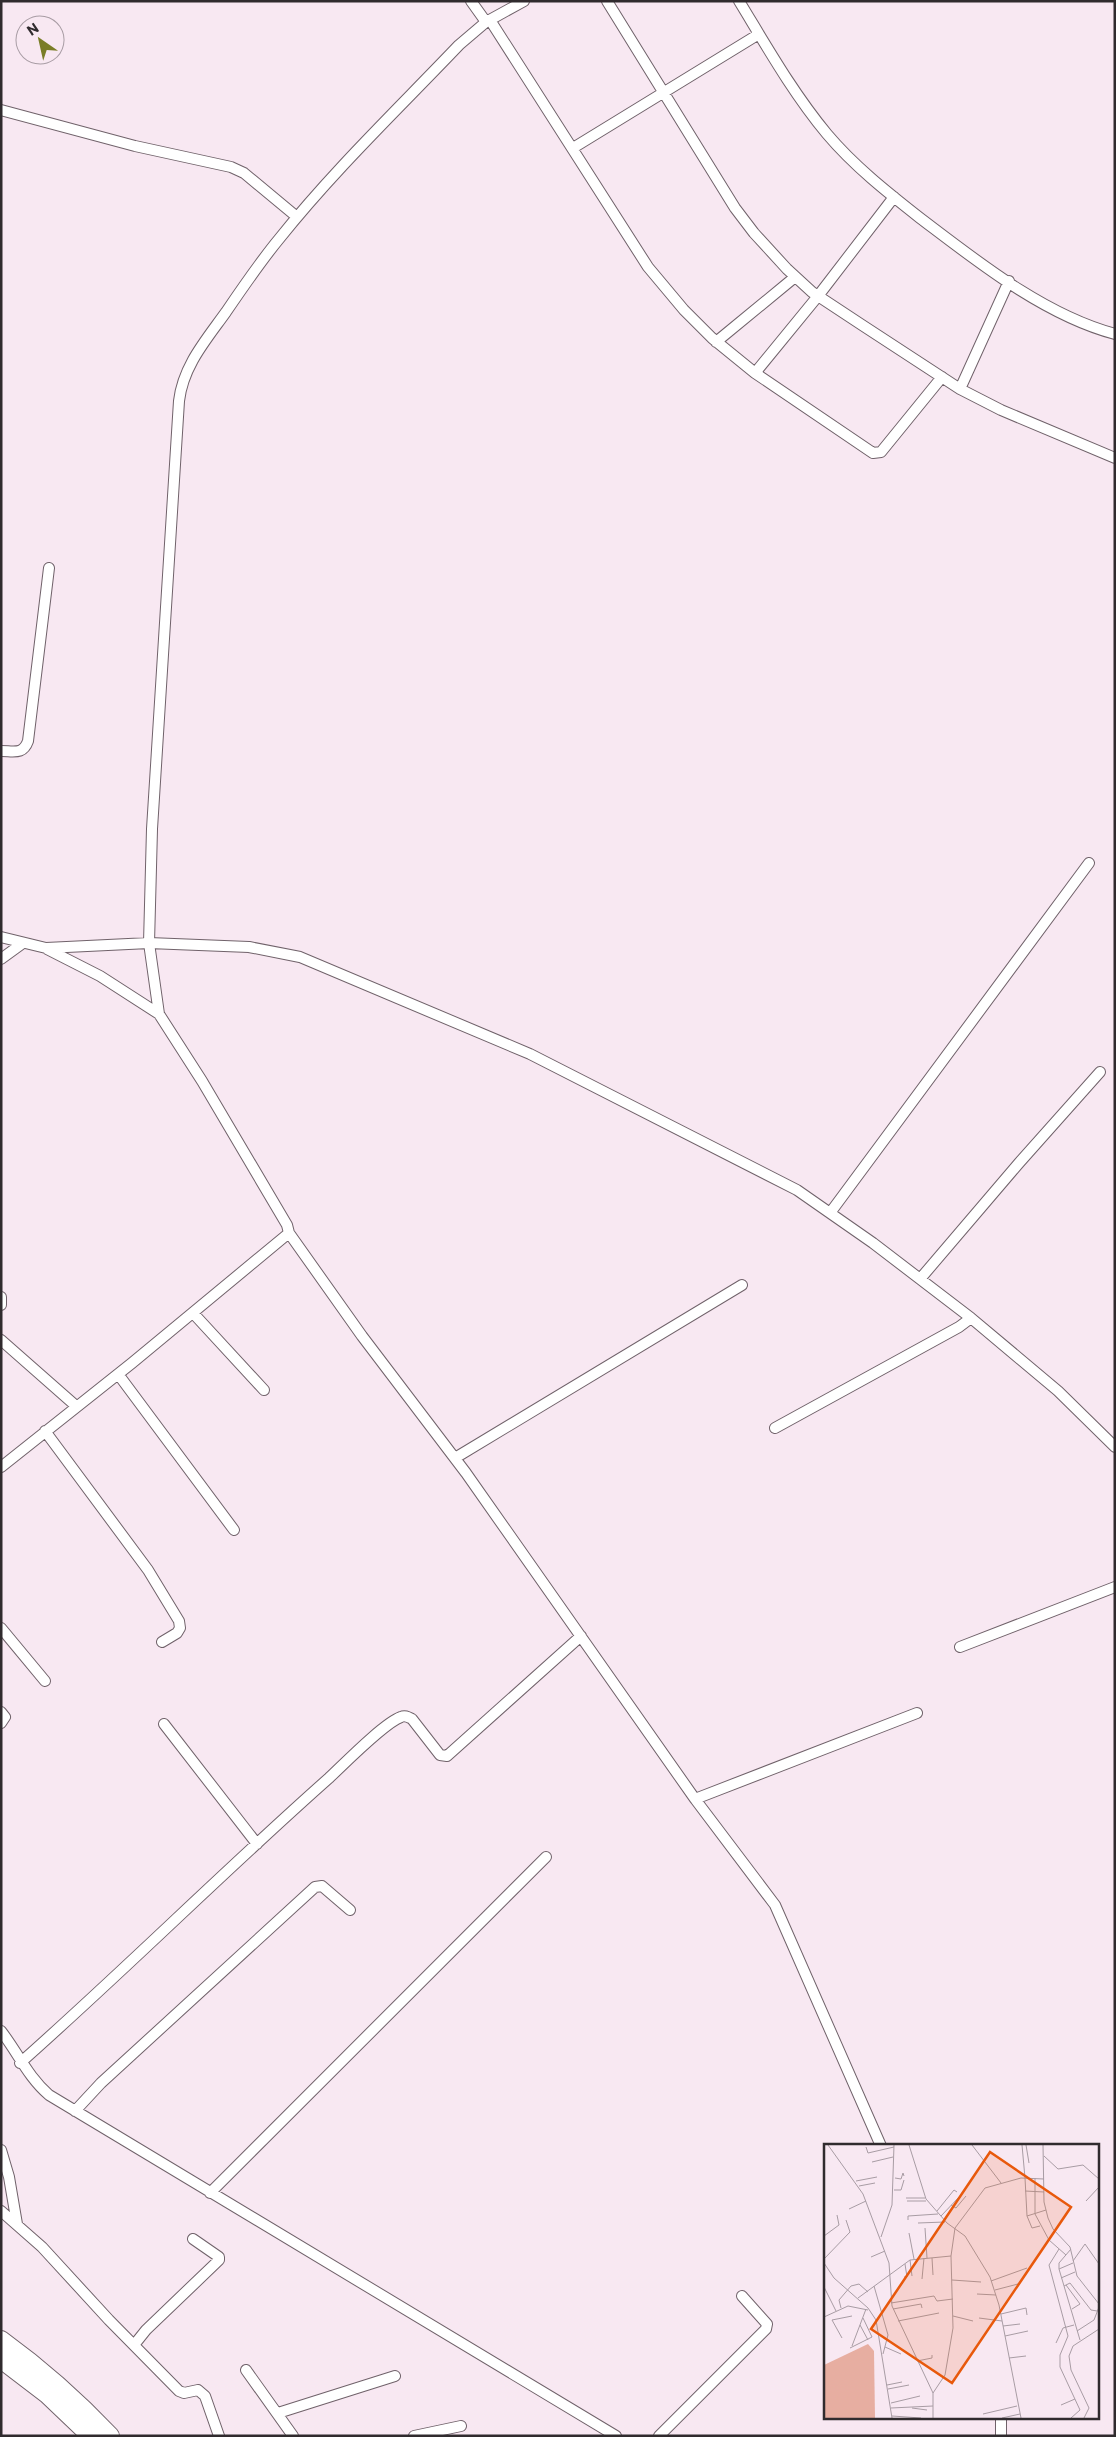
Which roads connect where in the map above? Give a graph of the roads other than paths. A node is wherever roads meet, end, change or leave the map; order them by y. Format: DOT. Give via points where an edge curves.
graph roads {
  1 [pos="471,1"];
  2 [pos="524,1"];
  3 [pos="607,1"];
  4 [pos="739,1"];
  5 [pos="488,21"];
  6 [pos="759,34"];
  7 [pos="663,94"];
  8 [pos="1,110"];
  9 [pos="573,148"];
  10 [pos="894,197"];
  11 [pos="297,217"];
  12 [pos="795,277"];
  13 [pos="1009,281"];
  14 [pos="818,296"];
  15 [pos="1115,334"];
  16 [pos="716,342"];
  17 [pos="755,373"];
  18 [pos="942,377"];
  19 [pos="960,389"];
  20 [pos="1115,458"];
  21 [pos="49,568"];
  22 [pos="1,751"];
  23 [pos="1089,863"];
  24 [pos="1,938"];
  25 [pos="23,943"];
  26 [pos="149,943"];
  27 [pos="46,948"];
  28 [pos="1,959"];
  29 [pos="159,1014"];
  30 [pos="1100,1072"];
  31 [pos="830,1212"];
  32 [pos="289,1233"];
  33 [pos="920,1279"];
  34 [pos="742,1285"];
  35 [pos="1,1297"];
  36 [pos="1,1305"];
  37 [pos="193,1312"];
  38 [pos="971,1318"];
  39 [pos="1,1340"];
  40 [pos="118,1374"];
  41 [pos="264,1390"];
  42 [pos="76,1406"];
  43 [pos="775,1428"];
  44 [pos="45,1431"];
  45 [pos="1115,1447"];
  46 [pos="455,1458"];
  47 [pos="1,1467"];
  48 [pos="234,1530"];
  49 [pos="1115,1587"];
  50 [pos="1,1628"];
  51 [pos="582,1636"];
  52 [pos="162,1642"];
  53 [pos="960,1647"];
  54 [pos="45,1681"];
  55 [pos="1,1712"];
  56 [pos="917,1713"];
  57 [pos="1,1723"];
  58 [pos="164,1724"];
  59 [pos="696,1799"];
  60 [pos="257,1844"];
  61 [pos="546,1857"];
  62 [pos="350,1910"];
  63 [pos="1,2031"];
  64 [pos="20,2063"];
  65 [pos="75,2111"];
  66 [pos="880,2144"];
  67 [pos="1,2150"];
  68 [pos="210,2193"];
  69 [pos="1,2211"];
  70 [pos="17,2224"];
  71 [pos="193,2239"];
  72 [pos="742,2296"];
  73 [pos="1,2340"];
  74 [pos="134,2345"];
  75 [pos="1,2359"];
  76 [pos="246,2370"];
  77 [pos="395,2376"];
  78 [pos="278,2413"];
  79 [pos="1000,2420"];
  80 [pos="461,2426"];
  81 [pos="91,2436"];
  82 [pos="110,2436"];
  83 [pos="219,2436"];
  84 [pos="293,2436"];
  85 [pos="414,2436"];
  86 [pos="616,2436"];
  87 [pos="659,2436"];
  88 [pos="1001,2436"];
  1 -- 5 [label="street"];
  2 -- 5 [label="street"];
  3 -- 7 [label="street"];
  4 -- 6 [label="street"];
  5 -- 9 [label="street"];
  5 -- 11 [label="street" via="459,44"];
  6 -- 7 [label="street"];
  6 -- 10 [label="street" via="789,84 827,134"];
  7 -- 9 [label="street"];
  7 -- 12 [label="street" via="735,208"];
  8 -- 11 [label="street" via="135,146 231,167 244,173"];
  9 -- 16 [label="street" via="648,267"];
  10 -- 13 [label="street" via="966,253"];
  10 -- 14 [label="street"];
  11 -- 26 [label="street" via="243,287 194,358 180,386 153,822"];
  12 -- 14 [label="street"];
  12 -- 16 [label="street"];
  13 -- 15 [label="street" via="1046,305 1084,324"];
  13 -- 19 [label="street"];
  14 -- 17 [label="street"];
  14 -- 18 [label="street"];
  16 -- 17 [label="street"];
  17 -- 18 [label="street" via="873,453 881,452"];
  18 -- 19 [label="street"];
  19 -- 20 [label="street" via="1001,410"];
  21 -- 22 [label="street" via="28,742 20,752"];
  23 -- 31 [label="street"];
  24 -- 25 [label="street"];
  25 -- 27 [label="street"];
  25 -- 28 [label="street"];
  26 -- 27 [label="street"];
  26 -- 29 [label="street"];
  26 -- 31 [label="street" via="249,946 300,957 530,1054 733,1156 797,1190"];
  27 -- 29 [label="street" via="100,976"];
  29 -- 32 [label="street" via="202,1080"];
  30 -- 33 [label="street"];
  31 -- 33 [label="street"];
  32 -- 37 [label="street"];
  32 -- 46 [label="street"];
  33 -- 38 [label="street"];
  34 -- 46 [label="street"];
  35 -- 36 [label="street"];
  37 -- 40 [label="street"];
  37 -- 41 [label="street"];
  38 -- 43 [label="street"];
  38 -- 45 [label="street" via="1058,1391"];
  39 -- 42 [label="street"];
  40 -- 42 [label="street"];
  40 -- 48 [label="street"];
  42 -- 44 [label="street"];
  44 -- 47 [label="street"];
  44 -- 52 [label="street" via="148,1570 179,1621 178,1632"];
  46 -- 51 [label="street"];
  49 -- 53 [label="street"];
  50 -- 54 [label="street"];
  51 -- 59 [label="street"];
  51 -- 60 [label="street" via="447,1756 440,1755 412,1719 401,1717"];
  55 -- 57 [label="street" via="5,1716"];
  56 -- 59 [label="street"];
  58 -- 60 [label="street"];
  59 -- 66 [label="street" via="774,1905"];
  60 -- 64 [label="street"];
  61 -- 68 [label="street"];
  62 -- 65 [label="street" via="330,1891 322,1886 315,1887"];
  63 -- 64 [label="street"];
  64 -- 65 [label="street" via="38,2086"];
  65 -- 68 [label="street"];
  67 -- 70 [label="street"];
  68 -- 86 [label="street"];
  69 -- 70 [label="street"];
  70 -- 74 [label="street"];
  71 -- 74 [label="street" via="219,2260"];
  72 -- 87 [label="street" via="767,2324 766,2329"];
  73 -- 82 [label="highway" via="38,2367"];
  74 -- 83 [label="street" via="179,2391 198,2390 205,2396"];
  75 -- 81 [label="highway" via="47,2394"];
  76 -- 78 [label="street"];
  77 -- 78 [label="street"];
  78 -- 84 [label="street"];
  79 -- 88 [label="street"];
  80 -- 85 [label="street"];
}
